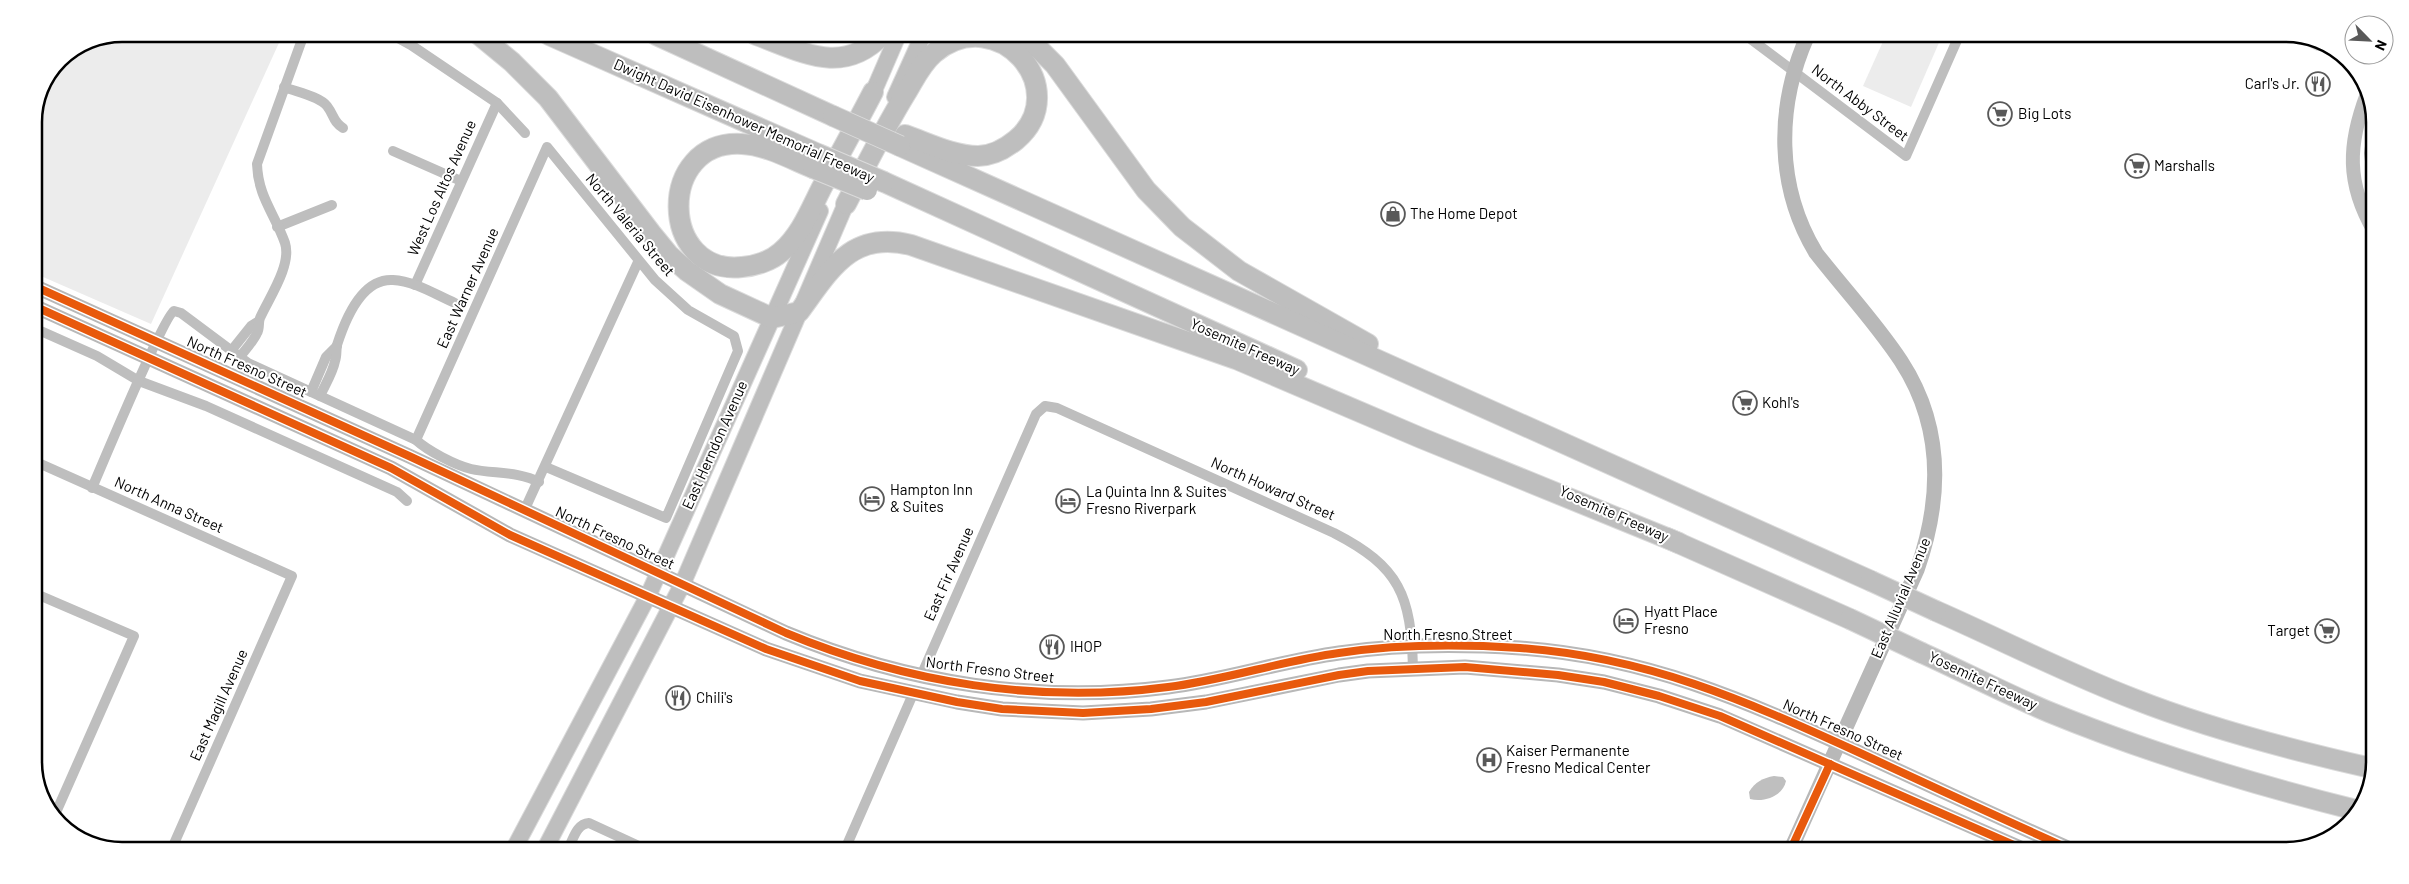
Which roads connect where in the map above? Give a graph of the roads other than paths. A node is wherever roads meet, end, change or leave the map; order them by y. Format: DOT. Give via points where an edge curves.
graph roads {
  1 [pos="301,43"];
  2 [pos="407,43"];
  3 [pos="489,43"];
  4 [pos="566,43"];
  5 [pos="675,43"];
  6 [pos="682,43"];
  7 [pos="779,43"];
  8 [pos="872,43"];
  9 [pos="894,43"];
  10 [pos="918,43"];
  11 [pos="953,43"];
  12 [pos="1001,43"];
  13 [pos="1033,43"];
  14 [pos="1756,43"];
  15 [pos="1805,43"];
  16 [pos="1956,43"];
  17 [pos="1793,72"];
  18 [pos="284,87"];
  19 [pos="873,92"];
  20 [pos="497,103"];
  21 [pos="2364,103"];
  22 [pos="835,111"];
  23 [pos="343,128"];
  24 [pos="525,133"];
  25 [pos="903,141"];
  26 [pos="547,147"];
  27 [pos="393,151"];
  28 [pos="815,161"];
  29 [pos="461,182"];
  30 [pos="882,188"];
  31 [pos="846,204"];
  32 [pos="332,206"];
  33 [pos="2366,212"];
  34 [pos="277,227"];
  35 [pos="638,262"];
  36 [pos="415,285"];
  37 [pos="43,290"];
  38 [pos="455,303"];
  39 [pos="43,310"];
  40 [pos="799,312"];
  41 [pos="772,318"];
  42 [pos="43,332"];
  43 [pos="156,341"];
  44 [pos="235,354"];
  45 [pos="149,358"];
  46 [pos="139,381"];
  47 [pos="316,394"];
  48 [pos="1462,399"];
  49 [pos="1045,406"];
  50 [pos="416,440"];
  51 [pos="43,465"];
  52 [pos="546,467"];
  53 [pos="539,482"];
  54 [pos="92,488"];
  55 [pos="407,501"];
  56 [pos="524,511"];
  57 [pos="1680,543"];
  58 [pos="658,574"];
  59 [pos="292,576"];
  60 [pos="682,585"];
  61 [pos="648,596"];
  62 [pos="43,597"];
  63 [pos="671,606"];
  64 [pos="1413,646"];
  65 [pos="814,667"];
  66 [pos="1413,668"];
  67 [pos="921,676"];
  68 [pos="1000,689"];
  69 [pos="913,694"];
  70 [pos="1839,743"];
  71 [pos="1830,764"];
  72 [pos="2366,767"];
  73 [pos="58,808"];
  74 [pos="2351,809"];
  75 [pos="1966,824"];
  76 [pos="175,842"];
  77 [pos="517,842"];
  78 [pos="549,842"];
  79 [pos="572,842"];
  80 [pos="630,842"];
  81 [pos="848,842"];
  82 [pos="1794,842"];
  83 [pos="2007,842"];
  84 [pos="2033,842"];
  85 [pos="2055,842"];
  1 -- 18 [label="street"];
  2 -- 20 [label="street"];
  3 -- 41 [label="highway" via="524,73 554,105 670,256 701,282"];
  4 -- 28 [label="highway, Dwight David Eisenhower Memorial Freeway"];
  5 -- 22 [label="highway"];
  6 -- 22 [label="highway"];
  7 -- 8 [label="highway" via="832,59 850,57"];
  9 -- 19 [label="main road, East Herndon Avenue"];
  10 -- 31 [label="main road, East Herndon Avenue"];
  11 -- 31 [label="highway" via="936,52 924,64"];
  12 -- 25 [label="highway" via="1019,54 1036,86 1034,111 1025,130 1003,150 978,156"];
  13 -- 48 [label="highway" via="1055,65 1146,190 1200,243 1258,282"];
  14 -- 17 [label="street, North Abby Street"];
  15 -- 17 [label="main road, East Alluvial Avenue"];
  16 -- 17 [label="street, North Abby Street" via="1906,156"];
  17 -- 70 [label="main road, East Alluvial Avenue" via="1785,111 1784,138 1794,206 1816,253 1902,362 1919,398 1935,459 1936,481 1927,541"];
  18 -- 23 [label="street" via="322,102 334,123"];
  18 -- 34 [label="street" via="257,164 263,198"];
  19 -- 28 [label="highway" via="798,232 778,254 754,265 732,268 703,256 686,239 678,217 678,194 692,166 708,151 731,144 748,144"];
  19 -- 41 [label="main road, East Herndon Avenue"];
  20 -- 24 [label="street"];
  20 -- 29 [label="street, West Los Altos Avenue"];
  21 -- 33 [label="street" via="2353,135 2352,152 2355,179"];
  22 -- 25 [label="highway"];
  25 -- 48 [label="highway"];
  26 -- 35 [label="street, North Valeria Street"];
  26 -- 50 [label="street, East Warner Avenue"];
  27 -- 29 [label="street"];
  28 -- 30 [label="highway, Dwight David Eisenhower Memorial Freeway, bridge"];
  29 -- 36 [label="street, West Los Altos Avenue"];
  30 -- 57 [label="highway, Yosemite Freeway" via="1156,306"];
  31 -- 40 [label="main road, East Herndon Avenue"];
  32 -- 34 [label="street"];
  34 -- 44 [label="street" via="287,255 259,321 258,332"];
  35 -- 52 [label="street"];
  35 -- 52 [label="street, North Valeria Street" via="680,304 734,336 738,351 666,518"];
  36 -- 38 [label="street"];
  36 -- 47 [label="street" via="394,280 373,284 365,290 337,346 326,357"];
  37 -- 43 [label="main road, North Fresno Street"];
  39 -- 45 [label="main road"];
  40 -- 41 [label="highway"];
  40 -- 57 [label="highway" via="834,266 855,249 880,241 911,245 1236,359"];
  40 -- 60 [label="main road, East Herndon Avenue"];
  41 -- 58 [label="main road, East Herndon Avenue"];
  42 -- 46 [label="street" via="97,356"];
  43 -- 44 [label="street" via="169,315 178,312"];
  43 -- 45 [label="street"];
  43 -- 56 [label="main road, North Fresno Street"];
  44 -- 47 [label="street"];
  45 -- 46 [label="street"];
  45 -- 61 [label="main road" via="391,468 510,535"];
  46 -- 54 [label="street"];
  46 -- 55 [label="street" via="215,410 397,492"];
  47 -- 50 [label="street"];
  48 -- 72 [label="highway, bridge" via="2077,676 2165,711 2309,754"];
  49 -- 64 [label="street, North Howard Street" via="1056,408 1334,533 1358,547 1382,565 1400,588 1409,614"];
  49 -- 67 [label="street, East Fir Avenue" via="1036,414"];
  50 -- 53 [label="street" via="424,448 470,469 528,477"];
  51 -- 54 [label="street, North Anna Street"];
  52 -- 53 [label="street"];
  53 -- 56 [label="street"];
  54 -- 59 [label="street, North Anna Street"];
  56 -- 58 [label="main road, North Fresno Street"];
  57 -- 74 [label="highway, Yosemite Freeway, bridge" via="2049,712 2219,773"];
  58 -- 60 [label="main road, North Fresno Street"];
  58 -- 61 [label="main road, East Herndon Avenue"];
  59 -- 76 [label="street, East Magill Avenue"];
  60 -- 63 [label="main road, East Herndon Avenue"];
  60 -- 67 [label="main road, North Fresno Street" via="813,644"];
  61 -- 63 [label="main road"];
  61 -- 77 [label="main road, East Herndon Avenue"];
  62 -- 73 [label="street" via="134,636"];
  63 -- 65 [label="main road"];
  63 -- 78 [label="main road, East Herndon Avenue"];
  64 -- 66 [label="street, North Howard Street"];
  64 -- 68 [label="main road, North Fresno Street" via="1329,654 1167,688 1052,693"];
  64 -- 70 [label="main road, North Fresno Street" via="1540,650 1644,668 1734,697"];
  65 -- 67 [label="main road" via="828,660 907,682"];
  65 -- 69 [label="main road"];
  66 -- 69 [label="main road" via="1339,675 1196,704 1083,713 1002,709"];
  66 -- 71 [label="main road" via="1500,668 1613,684 1720,716"];
  67 -- 68 [label="main road, North Fresno Street"];
  68 -- 69 [label="main road" via="989,696 927,687"];
  69 -- 81 [label="street"];
  70 -- 71 [label="main road, East Alluvial Avenue"];
  70 -- 85 [label="main road, North Fresno Street"];
  71 -- 75 [label="main road"];
  71 -- 82 [label="main road, East Alluvial Avenue"];
  75 -- 83 [label="main road"];
  75 -- 84 [label="main road" via="1976,819 1984,820"];
  79 -- 80 [label="street" via="583,824"];
}
